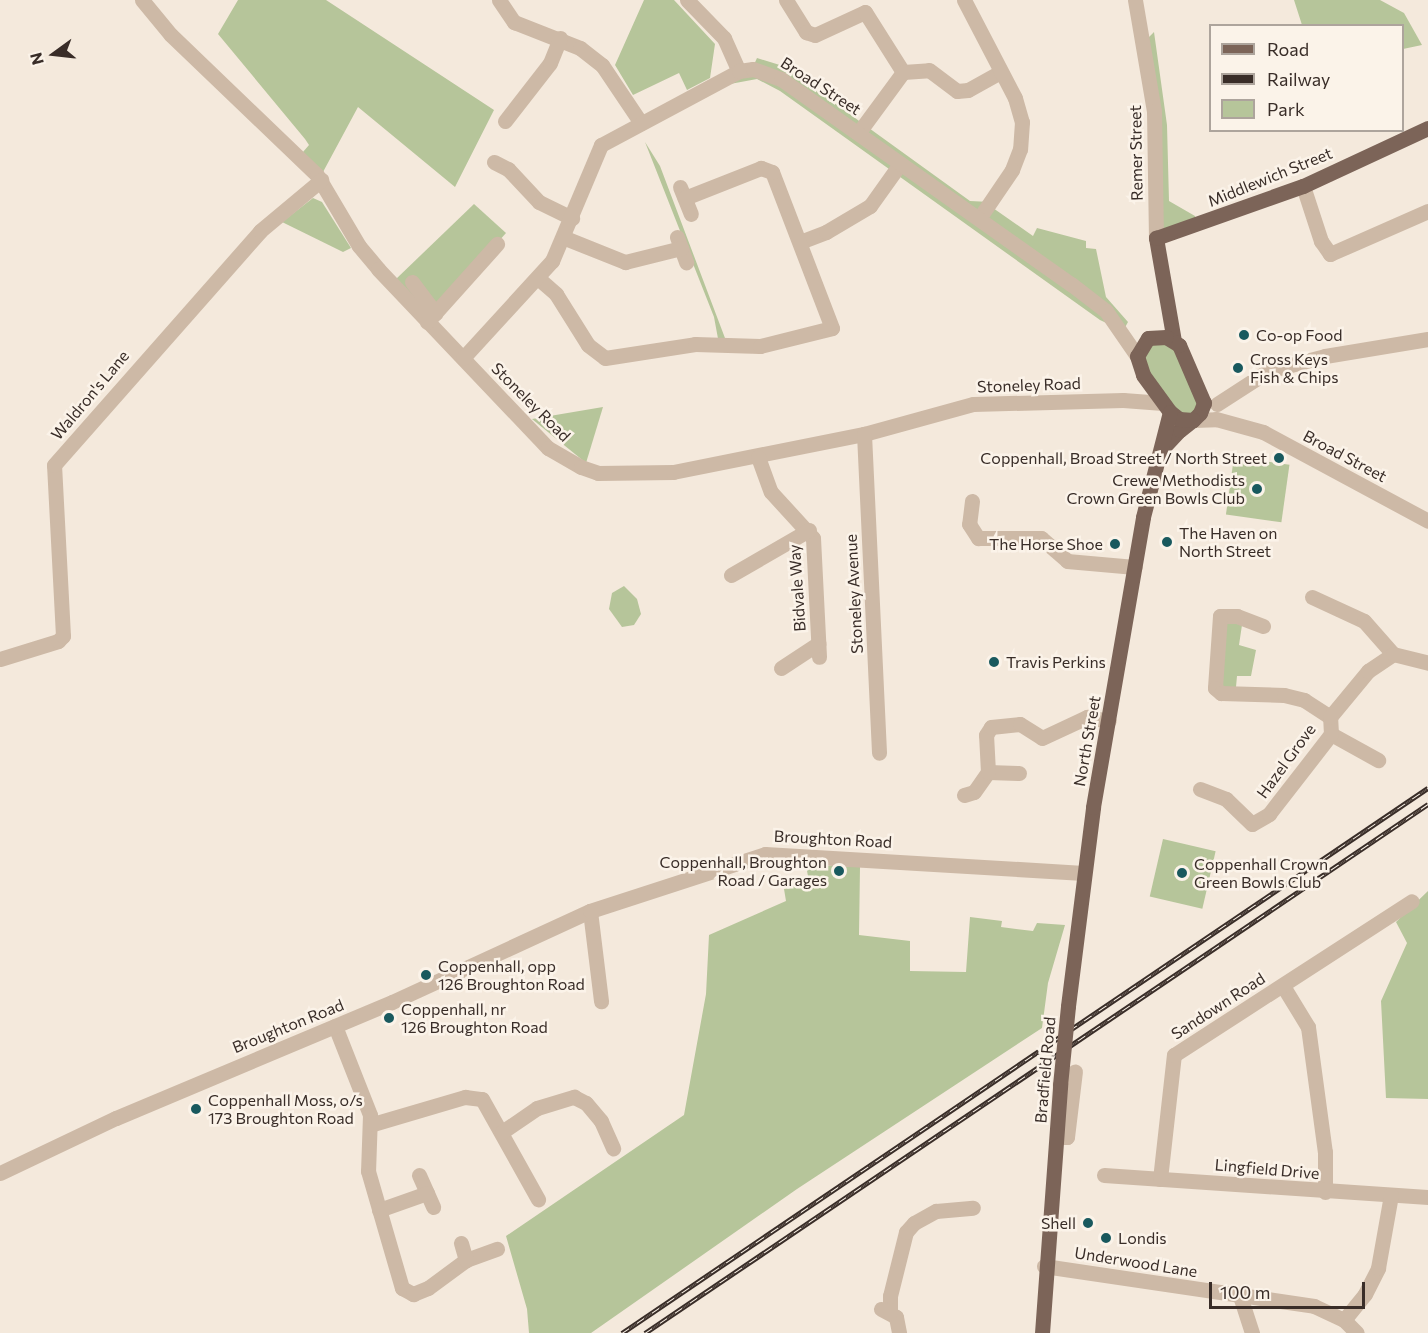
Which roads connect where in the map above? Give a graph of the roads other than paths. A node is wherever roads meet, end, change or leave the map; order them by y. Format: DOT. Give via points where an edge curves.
graph roads {
  1 [pos="142,0"];
  2 [pos="499,0"];
  3 [pos="687,0"];
  4 [pos="786,0"];
  5 [pos="964,0"];
  6 [pos="1135,0"];
  7 [pos="561,38"];
  8 [pos="739,71"];
  9 [pos="903,72"];
  10 [pos="1000,72"];
  11 [pos="506,113"];
  12 [pos="641,123"];
  13 [pos="1428,128"];
  14 [pos="859,132"];
  15 [pos="494,162"];
  16 [pos="900,164"];
  17 [pos="321,180"];
  18 [pos="1303,186"];
  19 [pos="1428,211"];
  20 [pos="691,213"];
  21 [pos="980,217"];
  22 [pos="572,218"];
  23 [pos="565,238"];
  24 [pos="1156,238"];
  25 [pos="800,242"];
  26 [pos="497,244"];
  27 [pos="686,262"];
  28 [pos="539,279"];
  29 [pos="412,282"];
  30 [pos="1166,307"];
  31 [pos="431,317"];
  32 [pos="1123,331"];
  33 [pos="1150,338"];
  34 [pos="1428,339"];
  35 [pos="1174,341"];
  36 [pos="1407,342"];
  37 [pos="1428,346"];
  38 [pos="1137,356"];
  39 [pos="463,358"];
  40 [pos="1143,375"];
  41 [pos="1202,393"];
  42 [pos="1123,400"];
  43 [pos="1217,404"];
  44 [pos="1166,408"];
  45 [pos="1193,420"];
  46 [pos="1244,425"];
  47 [pos="864,434"];
  48 [pos="1162,449"];
  49 [pos="758,457"];
  50 [pos="972,501"];
  51 [pos="1428,521"];
  52 [pos="809,530"];
  53 [pos="1136,567"];
  54 [pos="731,575"];
  55 [pos="1311,597"];
  56 [pos="1263,626"];
  57 [pos="1393,654"];
  58 [pos="1428,655"];
  59 [pos="1412,657"];
  60 [pos="0,659"];
  61 [pos="1428,663"];
  62 [pos="781,668"];
  63 [pos="1330,717"];
  64 [pos="1109,722"];
  65 [pos="1331,734"];
  66 [pos="879,753"];
  67 [pos="1378,760"];
  68 [pos="988,772"];
  69 [pos="1019,772"];
  70 [pos="964,795"];
  71 [pos="1206,797"];
  72 [pos="1083,873"];
  73 [pos="1412,901"];
  74 [pos="590,911"];
  75 [pos="1282,986"];
  76 [pos="601,1001"];
  77 [pos="1068,1006"];
  78 [pos="334,1026"];
  79 [pos="1075,1071"];
  80 [pos="373,1124"];
  81 [pos="502,1132"];
  82 [pos="1057,1137"];
  83 [pos="614,1148"];
  84 [pos="0,1173"];
  85 [pos="419,1175"];
  86 [pos="1104,1175"];
  87 [pos="1160,1179"];
  88 [pos="1324,1192"];
  89 [pos="427,1193"];
  90 [pos="1390,1195"];
  91 [pos="1428,1197"];
  92 [pos="538,1199"];
  93 [pos="433,1208"];
  94 [pos="973,1208"];
  95 [pos="379,1210"];
  96 [pos="461,1243"];
  97 [pos="497,1249"];
  98 [pos="466,1260"];
  99 [pos="1044,1266"];
  100 [pos="1240,1296"];
  101 [pos="1344,1320"];
  102 [pos="899,1333"];
  103 [pos="1042,1333"];
  104 [pos="1252,1333"];
  105 [pos="1358,1333"];
  1 -- 17 [label="street, Stoneley Road" via="171,35"];
  2 -- 7 [label="street" via="514,22"];
  3 -- 8 [label="street" via="723,38"];
  4 -- 9 [label="street" via="806,32 815,35 864,12"];
  5 -- 10 [label="street"];
  6 -- 24 [label="street, Remer Street" via="1154,111"];
  7 -- 11 [label="street" via="550,63"];
  7 -- 12 [label="street" via="602,65"];
  8 -- 12 [label="street"];
  8 -- 14 [label="street, Broad Street" via="767,71"];
  9 -- 10 [label="street" via="929,70 957,91 968,90"];
  9 -- 14 [label="street"];
  10 -- 21 [label="street" via="1015,98 1022,122 1020,148 1012,170"];
  12 -- 22 [label="street" via="601,145"];
  13 -- 18 [label="main road, Middlewich Street"];
  14 -- 16 [label="street, Broad Street"];
  15 -- 22 [label="street" via="508,169 539,202"];
  16 -- 21 [label="street, Broad Street"];
  16 -- 25 [label="street" via="870,206"];
  17 -- 31 [label="street, Stoneley Road" via="359,246"];
  17 -- 60 [label="street, Waldron's Lane" via="260,231 54,465 63,636"];
  18 -- 19 [label="street" via="1321,241 1330,254"];
  18 -- 24 [label="main road, Middlewich Street"];
  20 -- 25 [label="street" via="682,192 766,168 772,172"];
  21 -- 32 [label="street, Broad Street" via="1106,311"];
  22 -- 23 [label="street"];
  23 -- 27 [label="street" via="625,262 679,242"];
  23 -- 28 [label="street"];
  24 -- 30 [label="main road, Remer Street"];
  25 -- 28 [label="street" via="832,328 760,346 695,344 605,358 588,345 556,294"];
  26 -- 31 [label="street"];
  28 -- 39 [label="street"];
  29 -- 31 [label="street"];
  30 -- 33 [label="main road"];
  30 -- 35 [label="main road, Remer Street"];
  31 -- 39 [label="street, Stoneley Road"];
  32 -- 33 [label="street"];
  32 -- 38 [label="street, Broad Street"];
  33 -- 35 [label="main road"];
  33 -- 38 [label="main road"];
  34 -- 36 [label="street"];
  35 -- 41 [label="main road" via="1185,353"];
  36 -- 37 [label="street"];
  36 -- 43 [label="street" via="1325,356 1268,371"];
  38 -- 40 [label="main road"];
  39 -- 49 [label="street, Stoneley Road" via="548,447 581,467 598,472 673,472"];
  40 -- 42 [label="street" via="1136,391"];
  40 -- 44 [label="main road"];
  41 -- 43 [label="street, Broad Street"];
  41 -- 45 [label="main road" via="1202,409"];
  42 -- 44 [label="street, Stoneley Road"];
  42 -- 47 [label="street, Stoneley Road" via="973,404"];
  43 -- 46 [label="street, Broad Street"];
  44 -- 45 [label="main road" via="1179,419"];
  44 -- 48 [label="main road, North Street"];
  45 -- 46 [label="street, Broad Street" via="1216,419"];
  45 -- 48 [label="main road"];
  46 -- 51 [label="street, Broad Street"];
  47 -- 49 [label="street, Stoneley Road"];
  47 -- 66 [label="street, Stoneley Avenue"];
  48 -- 53 [label="main road, North Street" via="1143,517"];
  49 -- 52 [label="street, Bidvale Way" via="771,492"];
  50 -- 53 [label="street" via="969,524 977,545 1041,538 1067,561"];
  52 -- 54 [label="street, Bidvale Way"];
  52 -- 62 [label="street, Bidvale Way" via="813,538 819,650"];
  53 -- 64 [label="main road, North Street"];
  55 -- 57 [label="street" via="1365,621"];
  56 -- 63 [label="street" via="1237,616 1220,616 1215,688 1221,693 1284,695 1304,700"];
  57 -- 59 [label="street"];
  57 -- 63 [label="street, Hazel Grove" via="1368,671"];
  58 -- 59 [label="street"];
  59 -- 61 [label="street"];
  63 -- 65 [label="street, Hazel Grove"];
  64 -- 68 [label="street" via="1088,717 1042,738 1020,724 991,727 987,735"];
  64 -- 72 [label="main road, North Street"];
  65 -- 67 [label="street"];
  65 -- 71 [label="street, Hazel Grove" via="1286,796 1248,828 1226,799"];
  68 -- 69 [label="street"];
  68 -- 70 [label="street" via="974,792"];
  72 -- 74 [label="street, Broughton Road" via="765,854"];
  72 -- 77 [label="main road, North Street"];
  73 -- 75 [label="street, Sandown Road" via="1389,922"];
  74 -- 76 [label="street"];
  74 -- 78 [label="street, Broughton Road"];
  75 -- 87 [label="street, Sandown Road" via="1174,1055"];
  75 -- 88 [label="street" via="1308,1027 1324,1152"];
  77 -- 82 [label="main road, Bradfield Road, bridge"];
  78 -- 80 [label="street"];
  78 -- 84 [label="street, Broughton Road" via="116,1118"];
  79 -- 82 [label="street, Bradfield Road" via="1067,1137"];
  80 -- 81 [label="street" via="474,1096 482,1099"];
  80 -- 95 [label="street" via="366,1151"];
  81 -- 83 [label="street" via="537,1108 573,1097 586,1103 601,1121"];
  81 -- 92 [label="street"];
  82 -- 99 [label="main road, Bradfield Road"];
  85 -- 89 [label="street"];
  86 -- 87 [label="street, Lingfield Drive"];
  87 -- 88 [label="street, Lingfield Drive"];
  88 -- 90 [label="street, Lingfield Drive"];
  89 -- 93 [label="street"];
  89 -- 95 [label="street"];
  90 -- 91 [label="street, Lingfield Drive"];
  90 -- 101 [label="street" via="1378,1268 1365,1294"];
  94 -- 102 [label="street" via="936,1211 910,1227 884,1311 896,1317"];
  95 -- 98 [label="street" via="402,1288 413,1294 428,1288"];
  96 -- 98 [label="street"];
  97 -- 98 [label="street"];
  99 -- 100 [label="street, Underwood Lane"];
  99 -- 103 [label="main road, Bradfield Road"];
  100 -- 101 [label="street, Underwood Lane" via="1314,1306"];
  100 -- 104 [label="street"];
  101 -- 105 [label="street, Underwood Lane"];
}
